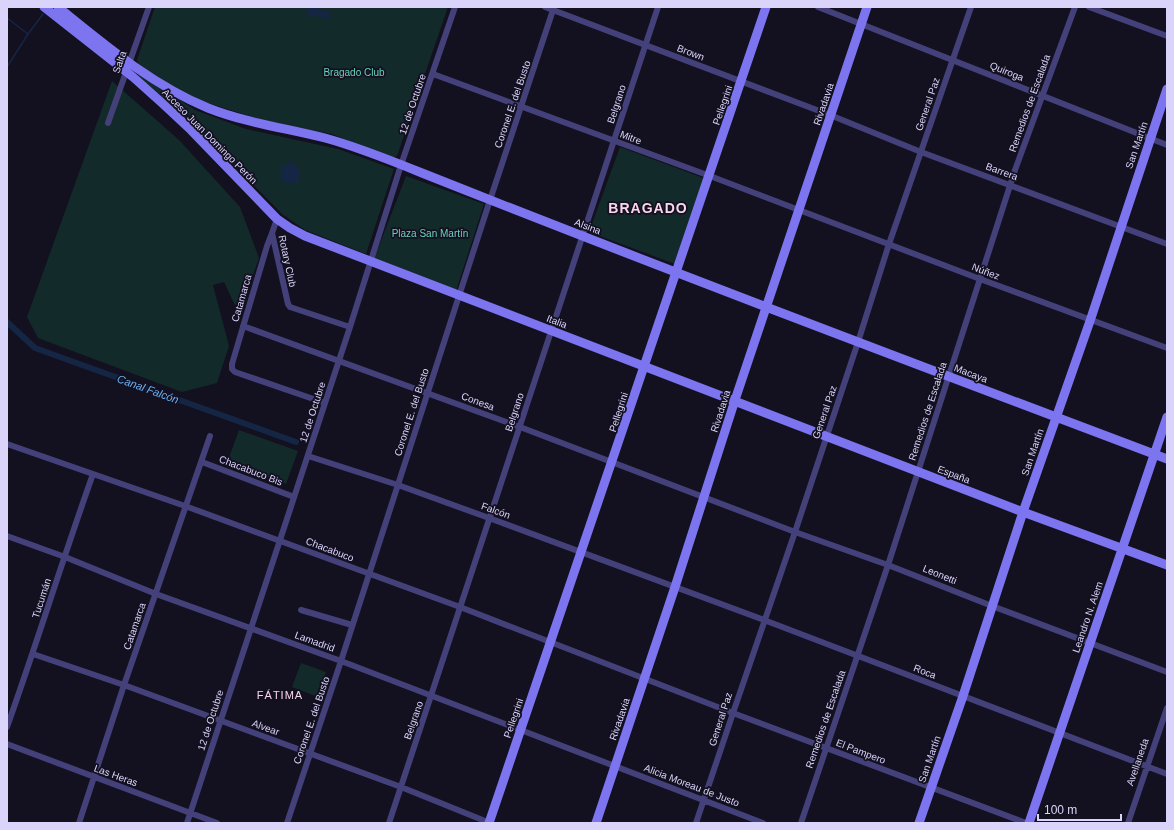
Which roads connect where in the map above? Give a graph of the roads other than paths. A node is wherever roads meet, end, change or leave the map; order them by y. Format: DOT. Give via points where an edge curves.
graph roads {
  1 [pos="58,7"];
  2 [pos="148,7"];
  3 [pos="455,7"];
  4 [pos="545,7"];
  5 [pos="658,7"];
  6 [pos="766,7"];
  7 [pos="818,7"];
  8 [pos="868,7"];
  9 [pos="971,7"];
  10 [pos="1076,7"];
  11 [pos="1089,7"];
  12 [pos="46,8"];
  13 [pos="554,9"];
  14 [pos="862,24"];
  15 [pos="1167,36"];
  16 [pos="646,45"];
  17 [pos="952,60"];
  18 [pos="128,68"];
  19 [pos="433,74"];
  20 [pos="742,82"];
  21 [pos="1167,89"];
  22 [pos="1043,96"];
  23 [pos="521,107"];
  24 [pos="830,115"];
  25 [pos="108,123"];
  26 [pos="1150,139"];
  27 [pos="614,141"];
  28 [pos="1167,145"];
  29 [pos="921,152"];
  30 [pos="401,165"];
  31 [pos="710,176"];
  32 [pos="1010,185"];
  33 [pos="490,200"];
  34 [pos="799,209"];
  35 [pos="277,219"];
  36 [pos="1120,226"];
  37 [pos="272,233"];
  38 [pos="583,235"];
  39 [pos="889,244"];
  40 [pos="1167,244"];
  41 [pos="371,261"];
  42 [pos="677,272"];
  43 [pos="980,279"];
  44 [pos="459,295"];
  45 [pos="767,307"];
  46 [pos="1090,320"];
  47 [pos="243,326"];
  48 [pos="350,327"];
  49 [pos="552,330"];
  50 [pos="858,342"];
  51 [pos="1167,348"];
  52 [pos="339,361"];
  53 [pos="644,366"];
  54 [pos="949,377"];
  55 [pos="427,393"];
  56 [pos="735,400"];
  57 [pos="325,403"];
  58 [pos="1056,417"];
  59 [pos="1167,417"];
  60 [pos="520,427"];
  61 [pos="210,436"];
  62 [pos="826,437"];
  63 [pos="7,444"];
  64 [pos="1154,454"];
  65 [pos="308,456"];
  66 [pos="1167,459"];
  67 [pos="202,462"];
  68 [pos="612,462"];
  69 [pos="918,472"];
  70 [pos="93,474"];
  71 [pos="398,485"];
  72 [pos="294,496"];
  73 [pos="705,497"];
  74 [pos="185,506"];
  75 [pos="1023,512"];
  76 [pos="489,518"];
  77 [pos="795,532"];
  78 [pos="7,536"];
  79 [pos="280,540"];
  80 [pos="1122,549"];
  81 [pos="582,553"];
  82 [pos="65,557"];
  83 [pos="888,565"];
  84 [pos="1167,565"];
  85 [pos="369,574"];
  86 [pos="675,587"];
  87 [pos="156,594"];
  88 [pos="992,606"];
  89 [pos="460,607"];
  90 [pos="301,610"];
  91 [pos="764,620"];
  92 [pos="352,625"];
  93 [pos="251,628"];
  94 [pos="551,642"];
  95 [pos="1090,642"];
  96 [pos="33,654"];
  97 [pos="857,655"];
  98 [pos="341,661"];
  99 [pos="1167,672"];
  100 [pos="644,679"];
  101 [pos="124,685"];
  102 [pos="431,696"];
  103 [pos="963,696"];
  104 [pos="1167,708"];
  105 [pos="733,713"];
  106 [pos="220,721"];
  107 [pos="7,727"];
  108 [pos="521,731"];
  109 [pos="1060,732"];
  110 [pos="7,744"];
  111 [pos="826,748"];
  112 [pos="309,754"];
  113 [pos="615,766"];
  114 [pos="1146,766"];
  115 [pos="1167,774"];
  116 [pos="94,777"];
  117 [pos="401,787"];
  118 [pos="931,788"];
  119 [pos="705,800"];
  120 [pos="190,813"];
  121 [pos="79,823"];
  122 [pos="187,823"];
  123 [pos="217,823"];
  124 [pos="287,823"];
  125 [pos="388,823"];
  126 [pos="490,823"];
  127 [pos="596,823"];
  128 [pos="696,823"];
  129 [pos="763,823"];
  130 [pos="801,823"];
  131 [pos="919,823"];
  132 [pos="1027,823"];
  133 [pos="1128,823"];
  1 -- 18 [label="main road, Acceso Juan Domingo Perón"];
  2 -- 18 [label="street, Salta"];
  3 -- 19 [label="street, 12 de Octubre"];
  4 -- 13 [label="street, Brown"];
  5 -- 16 [label="street, Belgrano"];
  6 -- 20 [label="main road, Pellegrini"];
  7 -- 14 [label="street, Quiroga"];
  8 -- 14 [label="main road, Rivadavia"];
  9 -- 17 [label="street, General Paz"];
  10 -- 22 [label="street, Remedios de Escalada"];
  11 -- 15 [label="street"];
  12 -- 18 [label="main road, Acceso Juan Domingo Perón"];
  13 -- 16 [label="street, Brown"];
  13 -- 23 [label="street, Coronel E. del Busto"];
  14 -- 17 [label="street, Quiroga"];
  14 -- 24 [label="main road, Rivadavia"];
  16 -- 20 [label="street, Brown"];
  16 -- 27 [label="street, Belgrano"];
  17 -- 22 [label="street, Quiroga"];
  17 -- 29 [label="street, General Paz"];
  18 -- 25 [label="street, Salta"];
  18 -- 30 [label="main road, Acceso Juan Domingo Perón" via="211,109 260,124 334,141"];
  18 -- 35 [label="main road, Acceso Juan Domingo Perón" via="133,77 191,130"];
  19 -- 23 [label="street, Mitre"];
  19 -- 30 [label="street, 12 de Octubre"];
  20 -- 24 [label="street, Brown"];
  20 -- 31 [label="main road, Pellegrini"];
  21 -- 26 [label="main road, San Martín"];
  22 -- 26 [label="street, Quiroga"];
  22 -- 32 [label="street, Remedios de Escalada"];
  23 -- 27 [label="street, Mitre"];
  23 -- 33 [label="street, Coronel E. del Busto"];
  24 -- 29 [label="street, Barrera"];
  24 -- 34 [label="main road, Rivadavia"];
  26 -- 28 [label="street, Quiroga"];
  26 -- 36 [label="main road, San Martín"];
  27 -- 31 [label="street, Mitre"];
  27 -- 38 [label="street, Belgrano"];
  29 -- 32 [label="street, Barrera"];
  29 -- 39 [label="street, General Paz"];
  30 -- 33 [label="main road, Alsina"];
  30 -- 41 [label="street, 12 de Octubre"];
  31 -- 34 [label="street, Mitre"];
  31 -- 42 [label="main road, Pellegrini"];
  32 -- 36 [label="street, Barrera"];
  32 -- 43 [label="street, Remedios de Escalada"];
  33 -- 38 [label="main road, Alsina"];
  33 -- 44 [label="street, Coronel E. del Busto"];
  34 -- 39 [label="street, Núñez"];
  34 -- 45 [label="main road, Rivadavia"];
  35 -- 37 [label="street, Rotary Club"];
  35 -- 41 [label="main road, Acceso Juan Domingo Perón" via="305,236"];
  36 -- 40 [label="street, Barrera"];
  36 -- 46 [label="main road, San Martín"];
  37 -- 47 [label="street, Catamarca"];
  37 -- 48 [label="street, Rotary Club" via="290,307"];
  38 -- 42 [label="main road, Alsina"];
  38 -- 49 [label="street, Belgrano"];
  39 -- 43 [label="street, Núñez"];
  39 -- 50 [label="street, General Paz"];
  41 -- 44 [label="main road, Italia"];
  41 -- 48 [label="street, 12 de Octubre"];
  42 -- 45 [label="main road, Alsina"];
  42 -- 53 [label="main road, Pellegrini"];
  43 -- 46 [label="street, Núñez"];
  43 -- 54 [label="street, Remedios de Escalada"];
  44 -- 49 [label="main road, Italia"];
  44 -- 55 [label="street, Coronel E. del Busto"];
  45 -- 50 [label="main road, Macaya"];
  45 -- 56 [label="main road, Rivadavia"];
  46 -- 51 [label="street, Núñez"];
  46 -- 58 [label="main road, San Martín"];
  47 -- 52 [label="street, Conesa"];
  47 -- 57 [label="street, Catamarca" via="232,369 235,372"];
  48 -- 52 [label="street, 12 de Octubre"];
  49 -- 53 [label="main road, Italia"];
  49 -- 60 [label="street, Belgrano"];
  50 -- 54 [label="main road, Macaya"];
  50 -- 62 [label="street, General Paz"];
  52 -- 55 [label="street, Conesa"];
  52 -- 57 [label="street, 12 de Octubre"];
  53 -- 56 [label="main road, Italia"];
  53 -- 68 [label="main road, Pellegrini"];
  54 -- 58 [label="main road, Macaya"];
  54 -- 69 [label="street, Remedios de Escalada"];
  55 -- 60 [label="street, Conesa"];
  55 -- 71 [label="street, Coronel E. del Busto"];
  56 -- 62 [label="main road, España"];
  56 -- 73 [label="main road, Rivadavia"];
  57 -- 65 [label="street, 12 de Octubre"];
  58 -- 64 [label="main road, Macaya"];
  58 -- 75 [label="main road, San Martín"];
  59 -- 64 [label="main road, Leandro N. Alem"];
  60 -- 68 [label="street, Conesa"];
  60 -- 76 [label="street, Belgrano"];
  61 -- 67 [label="street, Catamarca"];
  62 -- 69 [label="main road, España"];
  62 -- 77 [label="street, General Paz"];
  63 -- 70 [label="street, Chacabuco"];
  64 -- 66 [label="main road, Macaya"];
  64 -- 80 [label="main road, Leandro N. Alem"];
  65 -- 71 [label="street, Falcón"];
  65 -- 72 [label="street, 12 de Octubre"];
  67 -- 72 [label="street, Chacabuco Bis"];
  67 -- 74 [label="street, Catamarca"];
  68 -- 73 [label="street, Conesa"];
  68 -- 81 [label="main road, Pellegrini"];
  69 -- 75 [label="main road, España"];
  69 -- 83 [label="street, Remedios de Escalada"];
  70 -- 74 [label="street, Chacabuco"];
  70 -- 82 [label="street, Tucumán"];
  71 -- 76 [label="street, Falcón"];
  71 -- 85 [label="street, Coronel E. del Busto"];
  72 -- 79 [label="street, 12 de Octubre"];
  73 -- 77 [label="street, Leonetti"];
  73 -- 86 [label="main road, Rivadavia"];
  74 -- 79 [label="street, Chacabuco"];
  74 -- 87 [label="street, Catamarca"];
  75 -- 80 [label="main road, España"];
  75 -- 88 [label="main road, San Martín"];
  76 -- 81 [label="street, Falcón"];
  76 -- 89 [label="street, Belgrano"];
  77 -- 83 [label="street, Leonetti"];
  77 -- 91 [label="street, General Paz"];
  78 -- 82 [label="street, Lamadrid"];
  79 -- 85 [label="street, Chacabuco"];
  79 -- 93 [label="street, 12 de Octubre"];
  80 -- 84 [label="main road, España"];
  80 -- 95 [label="main road, Leandro N. Alem"];
  81 -- 86 [label="street, Falcón"];
  81 -- 94 [label="main road, Pellegrini"];
  82 -- 87 [label="street, Lamadrid"];
  82 -- 96 [label="street, Tucumán"];
  83 -- 88 [label="street, Leonetti"];
  83 -- 97 [label="street, Remedios de Escalada"];
  85 -- 89 [label="street, Chacabuco"];
  85 -- 92 [label="street, Coronel E. del Busto"];
  86 -- 91 [label="street, Roca"];
  86 -- 100 [label="main road, Rivadavia"];
  87 -- 93 [label="street, Lamadrid"];
  87 -- 101 [label="street, Catamarca"];
  88 -- 95 [label="street, Leonetti"];
  88 -- 103 [label="main road, San Martín"];
  89 -- 94 [label="street, Chacabuco"];
  89 -- 102 [label="street, Belgrano"];
  90 -- 92 [label="street"];
  91 -- 97 [label="street, Roca"];
  91 -- 105 [label="street, General Paz"];
  92 -- 98 [label="street, Coronel E. del Busto"];
  93 -- 98 [label="street, Lamadrid"];
  93 -- 106 [label="street, 12 de Octubre"];
  94 -- 100 [label="street, Chacabuco"];
  94 -- 108 [label="main road, Pellegrini"];
  95 -- 99 [label="street, Leonetti"];
  95 -- 109 [label="main road, Leandro N. Alem"];
  96 -- 101 [label="street, Alvear"];
  96 -- 107 [label="street, Tucumán"];
  97 -- 103 [label="street, Roca"];
  97 -- 111 [label="street, Remedios de Escalada"];
  98 -- 102 [label="street, Lamadrid"];
  98 -- 112 [label="street, Coronel E. del Busto"];
  100 -- 105 [label="street, El Pampero"];
  100 -- 113 [label="main road, Rivadavia"];
  101 -- 106 [label="street, Alvear"];
  101 -- 116 [label="street, Catamarca"];
  102 -- 108 [label="street, Lamadrid"];
  102 -- 117 [label="street, Belgrano"];
  103 -- 109 [label="street, Roca"];
  103 -- 118 [label="main road, San Martín"];
  104 -- 114 [label="street, Avellaneda"];
  105 -- 111 [label="street, El Pampero"];
  105 -- 119 [label="street, General Paz"];
  106 -- 112 [label="street, Alvear"];
  106 -- 120 [label="street, 12 de Octubre"];
  108 -- 113 [label="street, Lamadrid"];
  108 -- 126 [label="main road, Pellegrini"];
  109 -- 114 [label="street, Roca"];
  109 -- 132 [label="main road, Leandro N. Alem"];
  110 -- 116 [label="street, Las Heras"];
  111 -- 118 [label="street, El Pampero"];
  111 -- 130 [label="street, Remedios de Escalada"];
  112 -- 117 [label="street, Alvear"];
  112 -- 124 [label="street, Coronel E. del Busto"];
  113 -- 119 [label="street, Alicia Moreau de Justo"];
  113 -- 127 [label="main road, Rivadavia"];
  114 -- 115 [label="street, Roca"];
  114 -- 133 [label="street, Avellaneda"];
  116 -- 120 [label="street, Las Heras"];
  116 -- 121 [label="street, Catamarca"];
  117 -- 125 [label="street, Belgrano"];
  117 -- 126 [label="street, Alvear"];
  118 -- 131 [label="main road, San Martín"];
  118 -- 132 [label="street, El Pampero"];
  119 -- 128 [label="street, General Paz"];
  119 -- 129 [label="street, Alicia Moreau de Justo"];
  120 -- 122 [label="street, 12 de Octubre"];
  120 -- 123 [label="street, Las Heras"];
}
